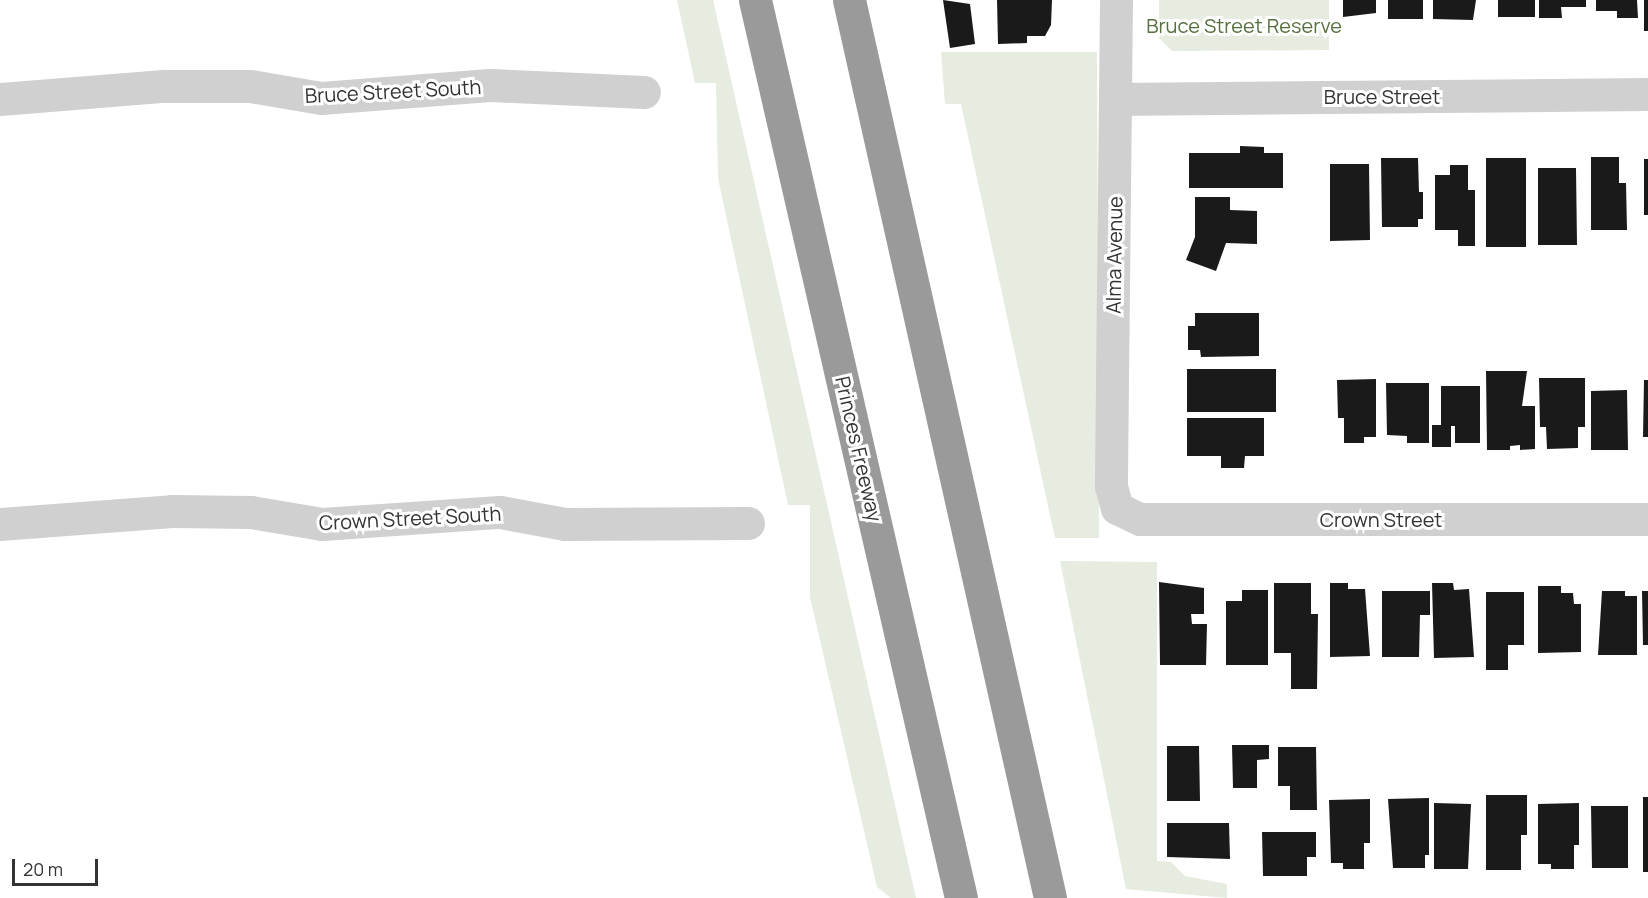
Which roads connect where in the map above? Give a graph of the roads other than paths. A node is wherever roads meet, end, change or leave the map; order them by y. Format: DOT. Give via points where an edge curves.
graph roads {
  1 [pos="755,0"];
  2 [pos="849,0"];
  3 [pos="861,0"];
  4 [pos="1116,0"];
  5 [pos="644,92"];
  6 [pos="1648,94"];
  7 [pos="0,99"];
  8 [pos="1115,99"];
  9 [pos="909,258"];
  10 [pos="1117,508"];
  11 [pos="1648,519"];
  12 [pos="748,523"];
  13 [pos="0,524"];
  14 [pos="961,898"];
  15 [pos="1050,898"];
  1 -- 14 [label="highway, Princes Freeway"];
  2 -- 9 [label="highway"];
  3 -- 9 [label="highway"];
  4 -- 8 [label="street, Alma Avenue"];
  5 -- 7 [label="street, Bruce Street South" via="490,85 321,98 250,87 186,86"];
  6 -- 8 [label="street, Bruce Street"];
  8 -- 10 [label="street, Alma Avenue" via="1111,486"];
  9 -- 15 [label="highway"];
  10 -- 11 [label="street, Crown Street" via="1140,519"];
  12 -- 13 [label="street, Crown Street South" via="565,524 500,512 322,524 251,512 172,511"];
}
